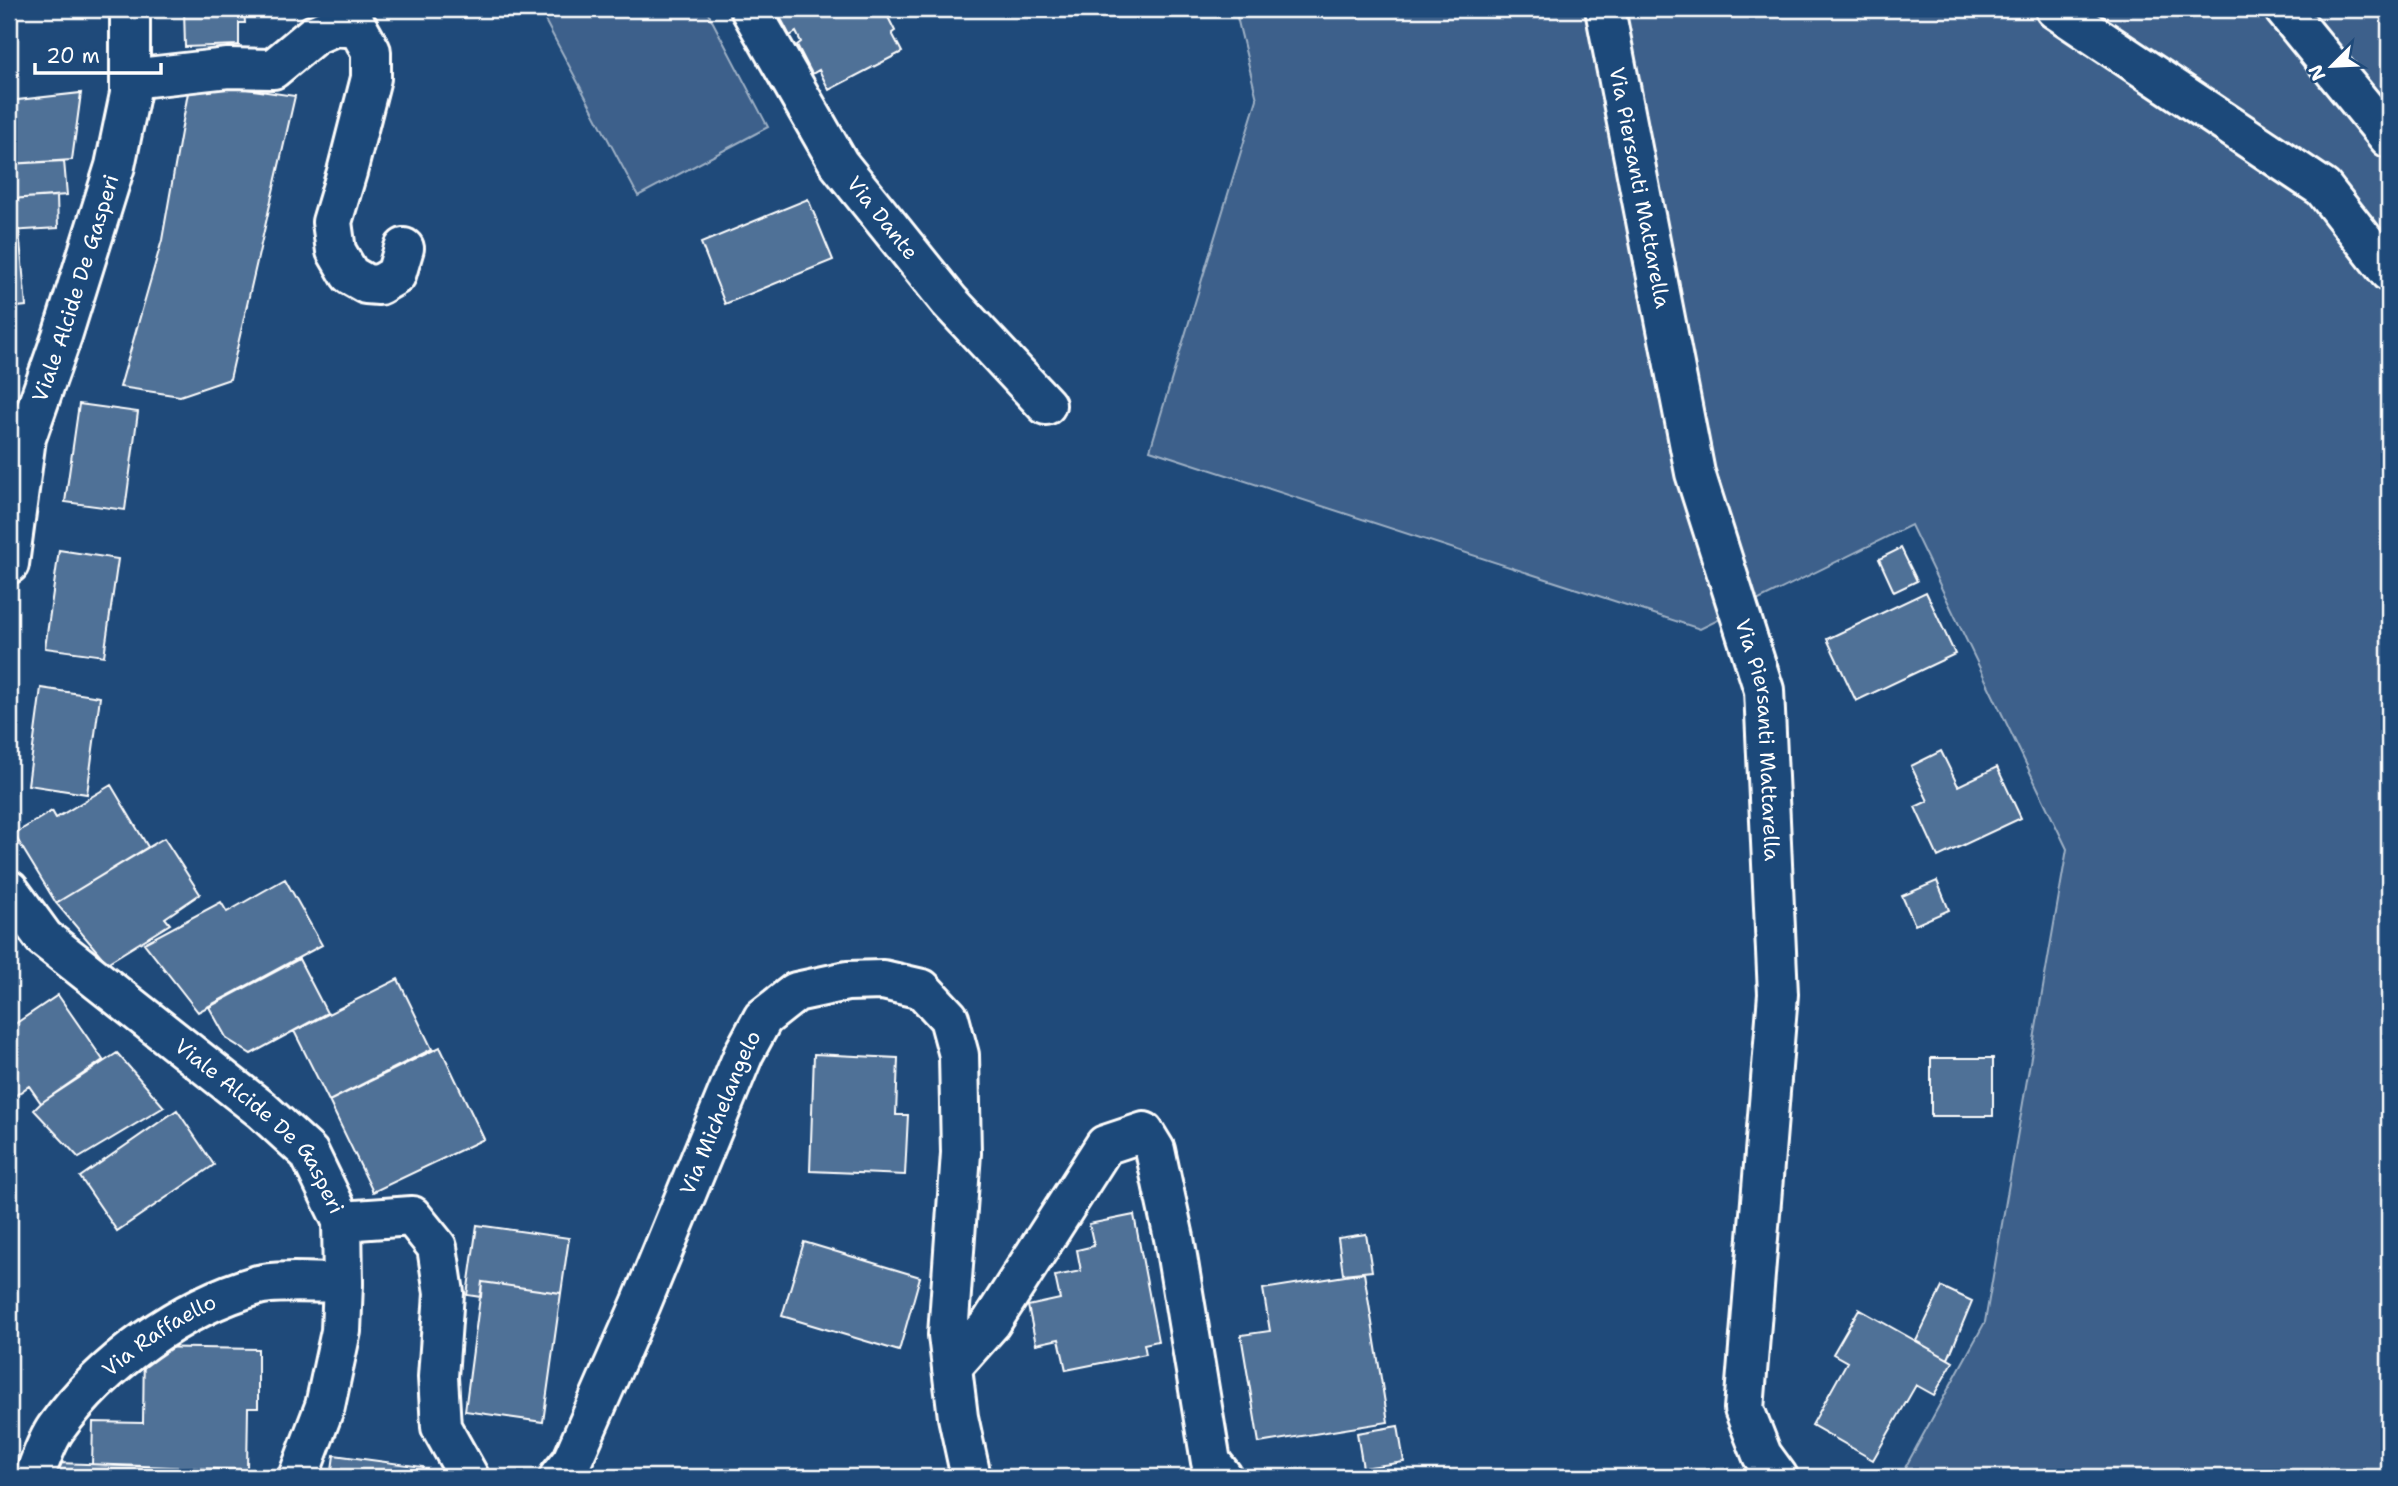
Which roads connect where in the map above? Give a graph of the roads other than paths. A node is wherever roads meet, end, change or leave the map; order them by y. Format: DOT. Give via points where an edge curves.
graph roads {
  1 [pos="130,9"];
  2 [pos="750,9"];
  3 [pos="1605,9"];
  4 [pos="2055,9"];
  5 [pos="2284,9"];
  6 [pos="130,79"];
  7 [pos="2389,138"];
  8 [pos="404,248"];
  9 [pos="2389,272"];
  10 [pos="1046,405"];
  11 [pos="9,564"];
  12 [pos="9,890"];
  13 [pos="342,1220"];
  14 [pos="343,1283"];
  15 [pos="952,1367"];
  16 [pos="1764,1470"];
  17 [pos="34,1477"];
  18 [pos="298,1477"];
  19 [pos="469,1477"];
  20 [pos="559,1477"];
  21 [pos="971,1477"];
  22 [pos="1223,1477"];
  23 [pos="1248,1477"];
  24 [pos="1254,1477"];
  1 -- 6 [label="street, Viale Alcide De Gasperi"];
  2 -- 10 [label="street, Via Dante" via="839,164 949,301"];
  3 -- 16 [label="street, Via Piersanti Mattarella" via="1695,472 1764,690 1778,994 1744,1409"];
  4 -- 9 [label="street" via="2323,188"];
  5 -- 7 [label="street"];
  6 -- 8 [label="street" via="228,68 273,69 314,34 335,26 358,27 371,51 370,78 332,222 336,251 350,275 379,285 396,275"];
  6 -- 11 [label="street, Viale Alcide De Gasperi" via="115,166 26,438"];
  12 -- 13 [label="street, Viale Alcide De Gasperi" via="44,938 262,1110 309,1153"];
  13 -- 14 [label="street, Viale Alcide De Gasperi"];
  13 -- 19 [label="street" via="412,1216 438,1247 444,1293 438,1377 441,1427"];
  14 -- 17 [label="street, Via Raffaello" via="260,1284 210,1303 143,1340 88,1389 54,1431"];
  14 -- 18 [label="street, Viale Alcide De Gasperi" via="341,1331 325,1406"];
  15 -- 20 [label="street, Via Michelangelo" via="948,1335 961,1153 959,1055 948,1018 922,989 883,980 847,981 796,992 763,1018 744,1053 572,1461"];
  15 -- 21 [label="street, Via Michelangelo"];
  15 -- 22 [label="street" via="991,1323 1105,1145 1144,1132 1155,1150 1174,1238 1211,1462"];
  23 -- 24 [label="street"];
}
